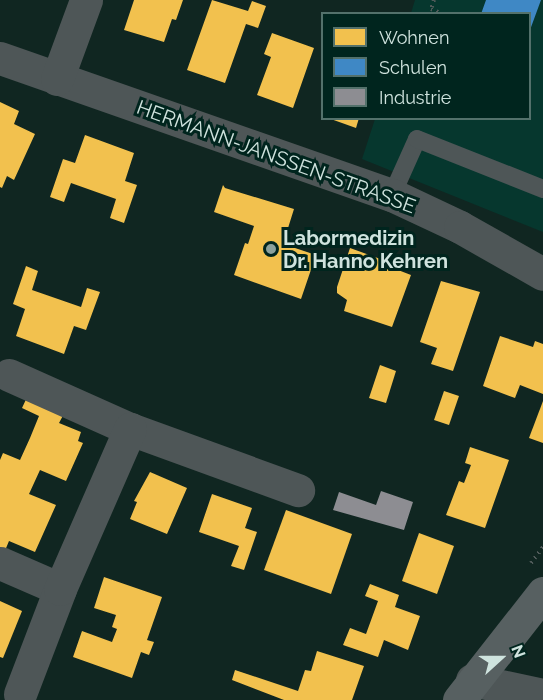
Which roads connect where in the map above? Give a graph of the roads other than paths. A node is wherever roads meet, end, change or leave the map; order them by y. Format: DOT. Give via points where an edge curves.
graph roads {
  1 [pos="86,0"];
  2 [pos="0,58"];
  3 [pos="57,79"];
  4 [pos="543,189"];
  5 [pos="392,195"];
  6 [pos="543,274"];
  7 [pos="9,375"];
  8 [pos="130,429"];
  9 [pos="298,490"];
  10 [pos="0,563"];
  11 [pos="60,588"];
  12 [pos="543,593"];
  13 [pos="466,690"];
  14 [pos="20,694"];
  15 [pos="543,695"];
  1 -- 3 [label="street"];
  2 -- 3 [label="street, HERMANN-JANSSEN-STRASSE"];
  3 -- 5 [label="street, HERMANN-JANSSEN-STRASSE"];
  4 -- 5 [label="lane" via="417,139"];
  5 -- 6 [label="street, HERMANN-JANSSEN-STRASSE" via="460,227"];
  7 -- 8 [label="street"];
  8 -- 9 [label="street"];
  8 -- 11 [label="street"];
  10 -- 11 [label="street"];
  11 -- 14 [label="street"];
  12 -- 13 [label="main road"];
  13 -- 15 [label="street"];
}
